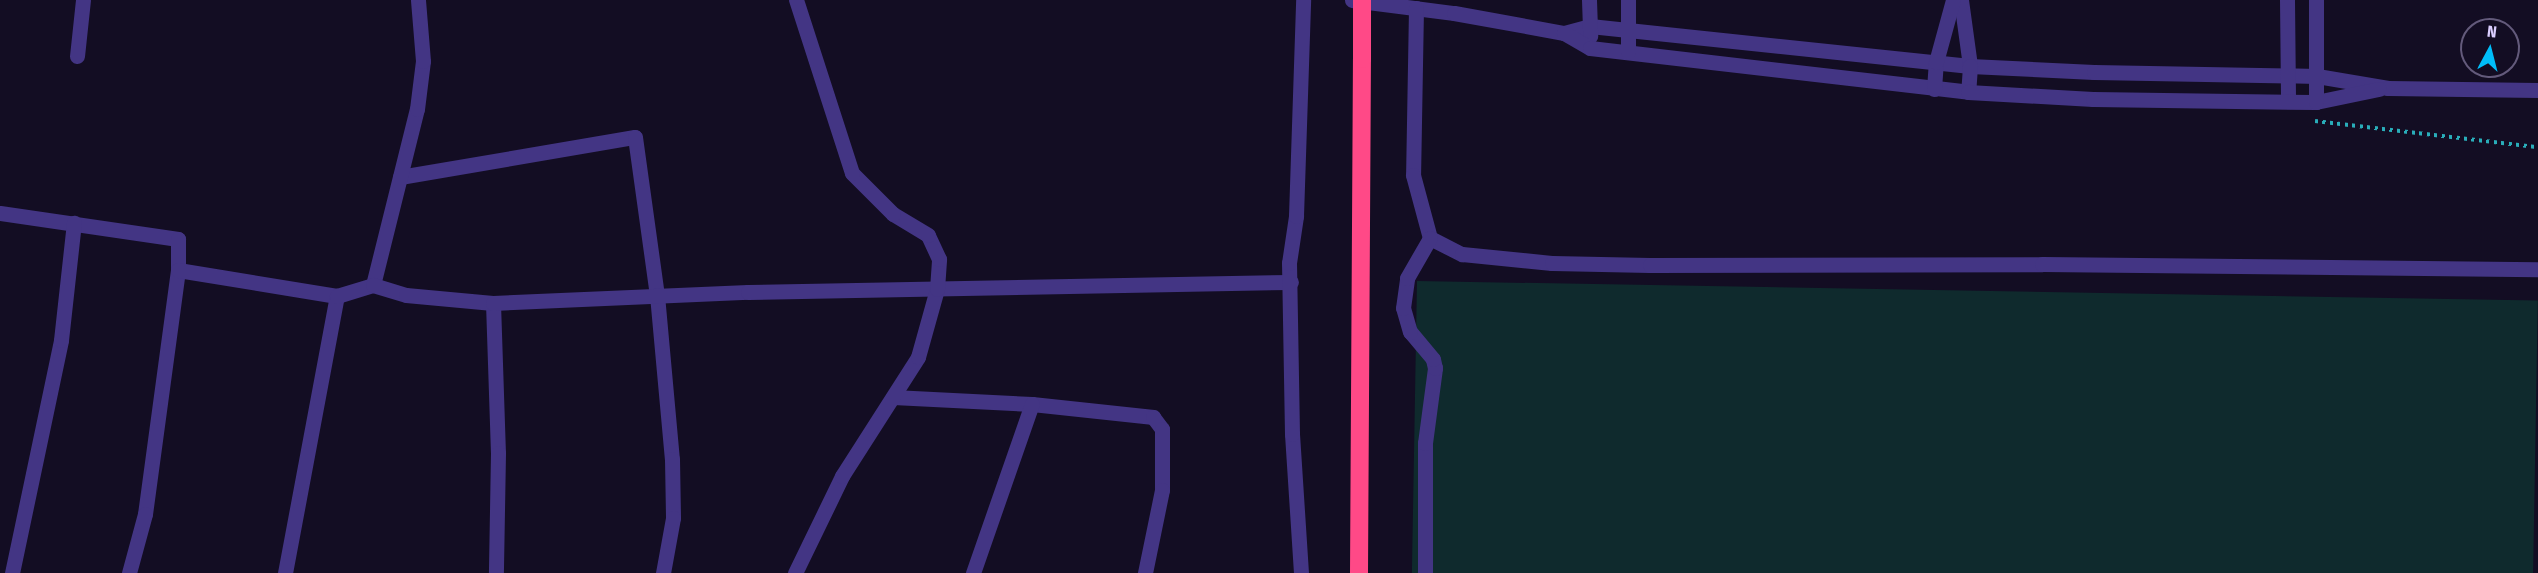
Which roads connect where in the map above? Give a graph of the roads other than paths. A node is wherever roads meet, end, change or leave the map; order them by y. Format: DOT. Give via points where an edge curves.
graph roads {
  1 [pos="83,0"];
  2 [pos="418,0"];
  3 [pos="796,0"];
  4 [pos="1303,0"];
  5 [pos="1352,0"];
  6 [pos="1362,0"];
  7 [pos="1590,0"];
  8 [pos="1628,0"];
  9 [pos="1953,0"];
  10 [pos="1961,0"];
  11 [pos="2286,0"];
  12 [pos="2316,0"];
  13 [pos="1416,8"];
  14 [pos="1590,26"];
  15 [pos="1628,29"];
  16 [pos="1564,33"];
  17 [pos="1590,48"];
  18 [pos="1628,52"];
  19 [pos="77,56"];
  20 [pos="1936,62"];
  21 [pos="1970,66"];
  22 [pos="2094,72"];
  23 [pos="2288,75"];
  24 [pos="2317,75"];
  25 [pos="2388,88"];
  26 [pos="1934,89"];
  27 [pos="2538,90"];
  28 [pos="1968,92"];
  29 [pos="2093,99"];
  30 [pos="2288,101"];
  31 [pos="2316,102"];
  32 [pos="400,177"];
  33 [pos="0,213"];
  34 [pos="74,223"];
  35 [pos="1430,238"];
  36 [pos="2538,269"];
  37 [pos="178,270"];
  38 [pos="1291,282"];
  39 [pos="374,285"];
  40 [pos="937,289"];
  41 [pos="657,295"];
  42 [pos="337,296"];
  43 [pos="493,303"];
  44 [pos="893,397"];
  45 [pos="1032,404"];
  46 [pos="12,573"];
  47 [pos="129,573"];
  48 [pos="285,573"];
  49 [pos="496,573"];
  50 [pos="663,573"];
  51 [pos="795,573"];
  52 [pos="973,573"];
  53 [pos="1145,573"];
  54 [pos="1300,573"];
  55 [pos="1359,573"];
  56 [pos="1425,573"];
  1 -- 19 [label="street"];
  2 -- 32 [label="street" via="423,61 417,109"];
  3 -- 40 [label="street" via="852,173 893,214 928,235 939,259"];
  4 -- 38 [label="street"];
  5 -- 13 [label="street"];
  6 -- 55 [label="highway, bridge"];
  7 -- 14 [label="street"];
  8 -- 15 [label="street"];
  9 -- 20 [label="street"];
  10 -- 21 [label="street"];
  11 -- 23 [label="street"];
  12 -- 24 [label="street"];
  13 -- 16 [label="street"];
  13 -- 35 [label="street" via="1413,175"];
  14 -- 15 [label="street"];
  14 -- 16 [label="street"];
  14 -- 17 [label="street"];
  15 -- 18 [label="street"];
  15 -- 20 [label="street"];
  16 -- 17 [label="street"];
  17 -- 18 [label="street"];
  18 -- 26 [label="street"];
  20 -- 21 [label="street"];
  20 -- 26 [label="street"];
  21 -- 22 [label="street"];
  21 -- 28 [label="street"];
  22 -- 23 [label="street"];
  22 -- 29 [label="street"];
  23 -- 24 [label="street"];
  23 -- 30 [label="street"];
  24 -- 25 [label="street"];
  24 -- 31 [label="street"];
  25 -- 27 [label="street"];
  25 -- 31 [label="street"];
  26 -- 28 [label="street"];
  28 -- 29 [label="street"];
  29 -- 30 [label="street"];
  30 -- 31 [label="street"];
  32 -- 39 [label="street"];
  32 -- 41 [label="street" via="635,137"];
  33 -- 34 [label="street"];
  34 -- 37 [label="street" via="178,239"];
  34 -- 46 [label="street" via="61,340"];
  35 -- 36 [label="street" via="1462,254 1552,263"];
  35 -- 56 [label="street" via="1407,278 1403,308 1410,332 1433,359 1435,368 1425,443"];
  37 -- 42 [label="street"];
  37 -- 47 [label="street" via="145,514"];
  38 -- 40 [label="street"];
  38 -- 54 [label="street" via="1292,434"];
  39 -- 42 [label="street"];
  39 -- 43 [label="street" via="406,295"];
  40 -- 41 [label="street"];
  40 -- 44 [label="street" via="918,357"];
  41 -- 43 [label="street"];
  41 -- 50 [label="street" via="672,459 673,518"];
  42 -- 48 [label="street"];
  43 -- 49 [label="street" via="498,453"];
  44 -- 45 [label="street"];
  44 -- 51 [label="street" via="842,476"];
  45 -- 52 [label="street"];
  45 -- 53 [label="street" via="1139,413 1153,417 1162,429 1162,490"];
}
